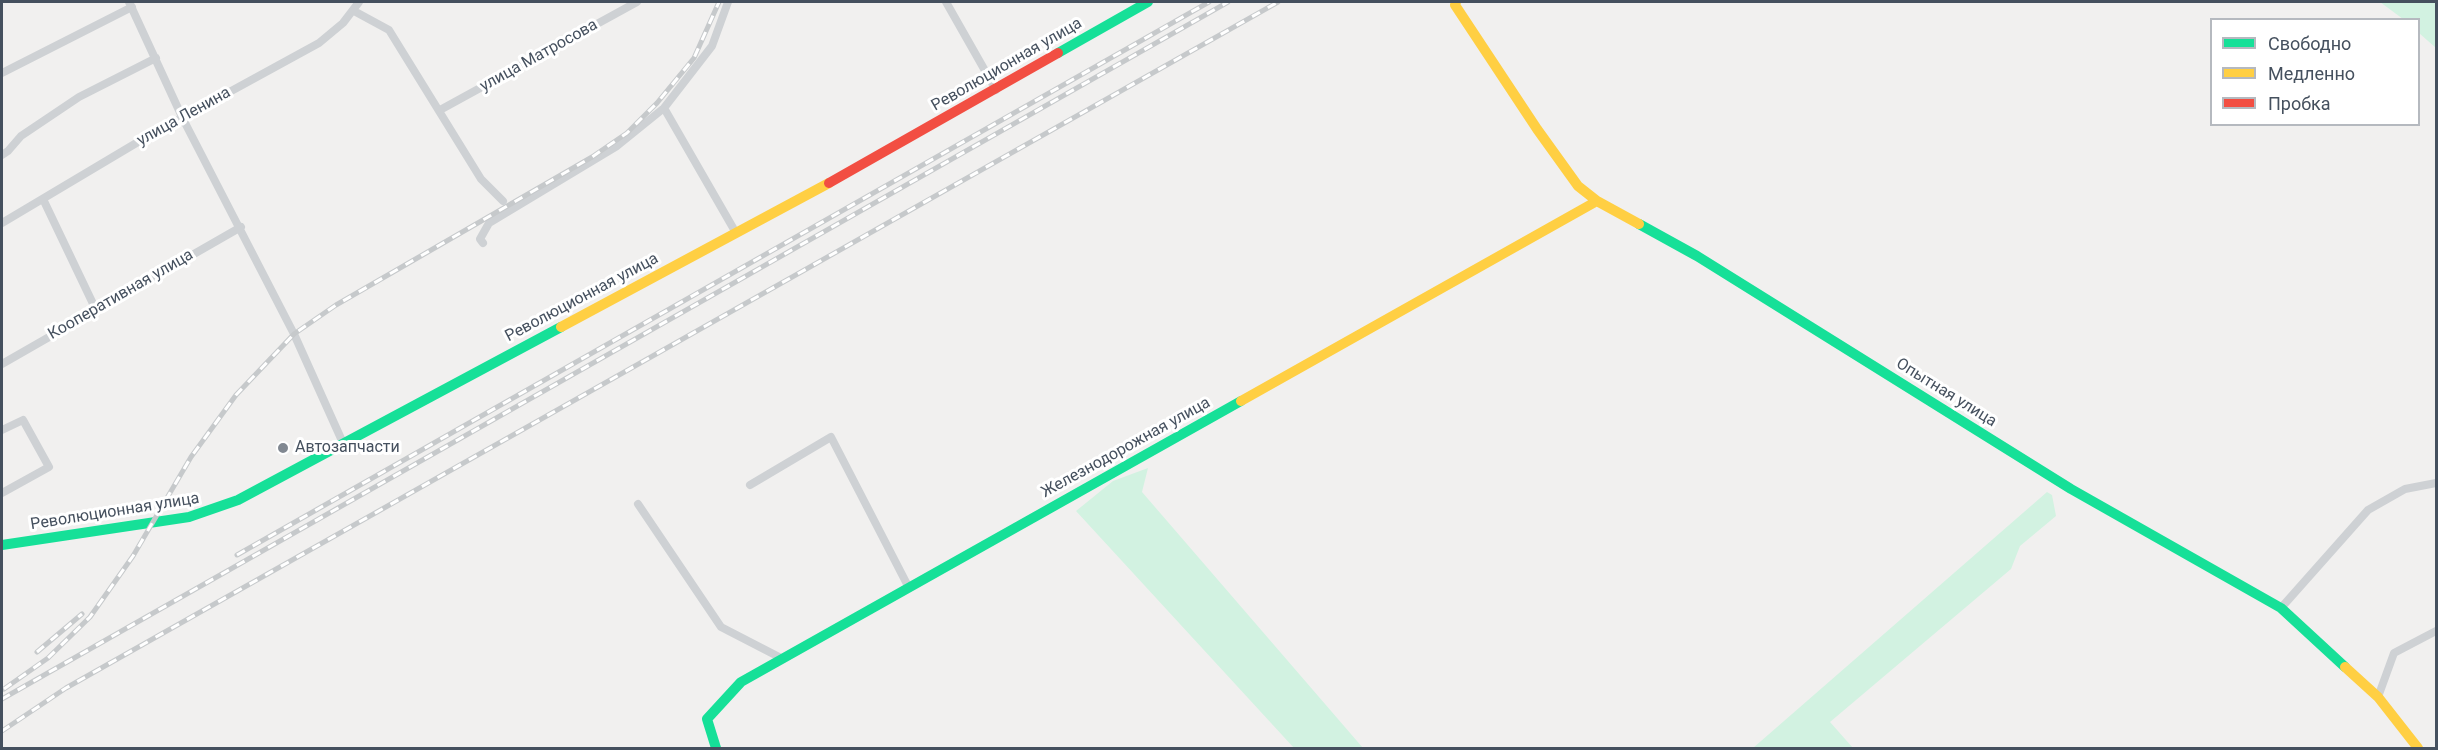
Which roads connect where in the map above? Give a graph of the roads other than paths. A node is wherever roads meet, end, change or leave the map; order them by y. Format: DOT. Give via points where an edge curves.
graph roads {
  1 [pos="359,2"];
  2 [pos="637,2"];
  3 [pos="728,2"];
  4 [pos="946,2"];
  5 [pos="1148,2"];
  6 [pos="1456,2"];
  7 [pos="130,4"];
  8 [pos="354,11"];
  9 [pos="156,58"];
  10 [pos="2,73"];
  11 [pos="996,90"];
  12 [pos="664,108"];
  13 [pos="440,110"];
  14 [pos="183,119"];
  15 [pos="2,155"];
  16 [pos="43,199"];
  17 [pos="503,201"];
  18 [pos="1597,201"];
  19 [pos="2,223"];
  20 [pos="241,226"];
  21 [pos="736,233"];
  22 [pos="483,243"];
  23 [pos="96,310"];
  24 [pos="2,364"];
  25 [pos="2,430"];
  26 [pos="343,443"];
  27 [pos="2436,483"];
  28 [pos="750,485"];
  29 [pos="2,493"];
  30 [pos="638,504"];
  31 [pos="2,545"];
  32 [pos="909,588"];
  33 [pos="2281,608"];
  34 [pos="2436,631"];
  35 [pos="783,659"];
  36 [pos="2378,697"];
  37 [pos="716,748"];
  38 [pos="2418,748"];
  1 -- 8 [label="street, улица Ленина"];
  2 -- 13 [label="street, улица Матросова"];
  3 -- 12 [label="street" via="712,46"];
  4 -- 11 [label="street"];
  5 -- 11 [label="street, Революционная улица"];
  6 -- 18 [label="street, Опытная улица" via="1537,129 1578,186"];
  7 -- 9 [label="street"];
  7 -- 10 [label="street"];
  8 -- 13 [label="street" via="388,30"];
  8 -- 14 [label="street, улица Ленина" via="319,43"];
  9 -- 14 [label="street"];
  9 -- 15 [label="street" via="79,97 21,136"];
  11 -- 21 [label="street, Революционная улица"];
  12 -- 21 [label="street"];
  12 -- 22 [label="street" via="617,146 489,224 480,239"];
  13 -- 17 [label="street" via="481,179"];
  14 -- 16 [label="street, улица Ленина"];
  14 -- 20 [label="street"];
  16 -- 19 [label="street, улица Ленина"];
  16 -- 23 [label="street"];
  18 -- 32 [label="street, Железнодорожная улица"];
  18 -- 33 [label="street, Опытная улица" via="1697,256 2072,489"];
  20 -- 23 [label="street, Кооперативная улица"];
  20 -- 26 [label="street"];
  21 -- 26 [label="street, Революционная улица"];
  23 -- 24 [label="street, Кооперативная улица"];
  25 -- 29 [label="street" via="22,420 50,467"];
  26 -- 31 [label="street, Революционная улица" via="260,489 212,510 153,523"];
  27 -- 33 [label="street" via="2405,489 2368,510"];
  28 -- 32 [label="street" via="831,437"];
  30 -- 35 [label="street" via="721,627"];
  32 -- 35 [label="street, Железнодорожная улица"];
  33 -- 36 [label="street, Опытная улица"];
  34 -- 36 [label="street" via="2394,653"];
  35 -- 37 [label="street, Железнодорожная улица" via="741,682 707,719"];
  36 -- 38 [label="street, Опытная улица"];
}
